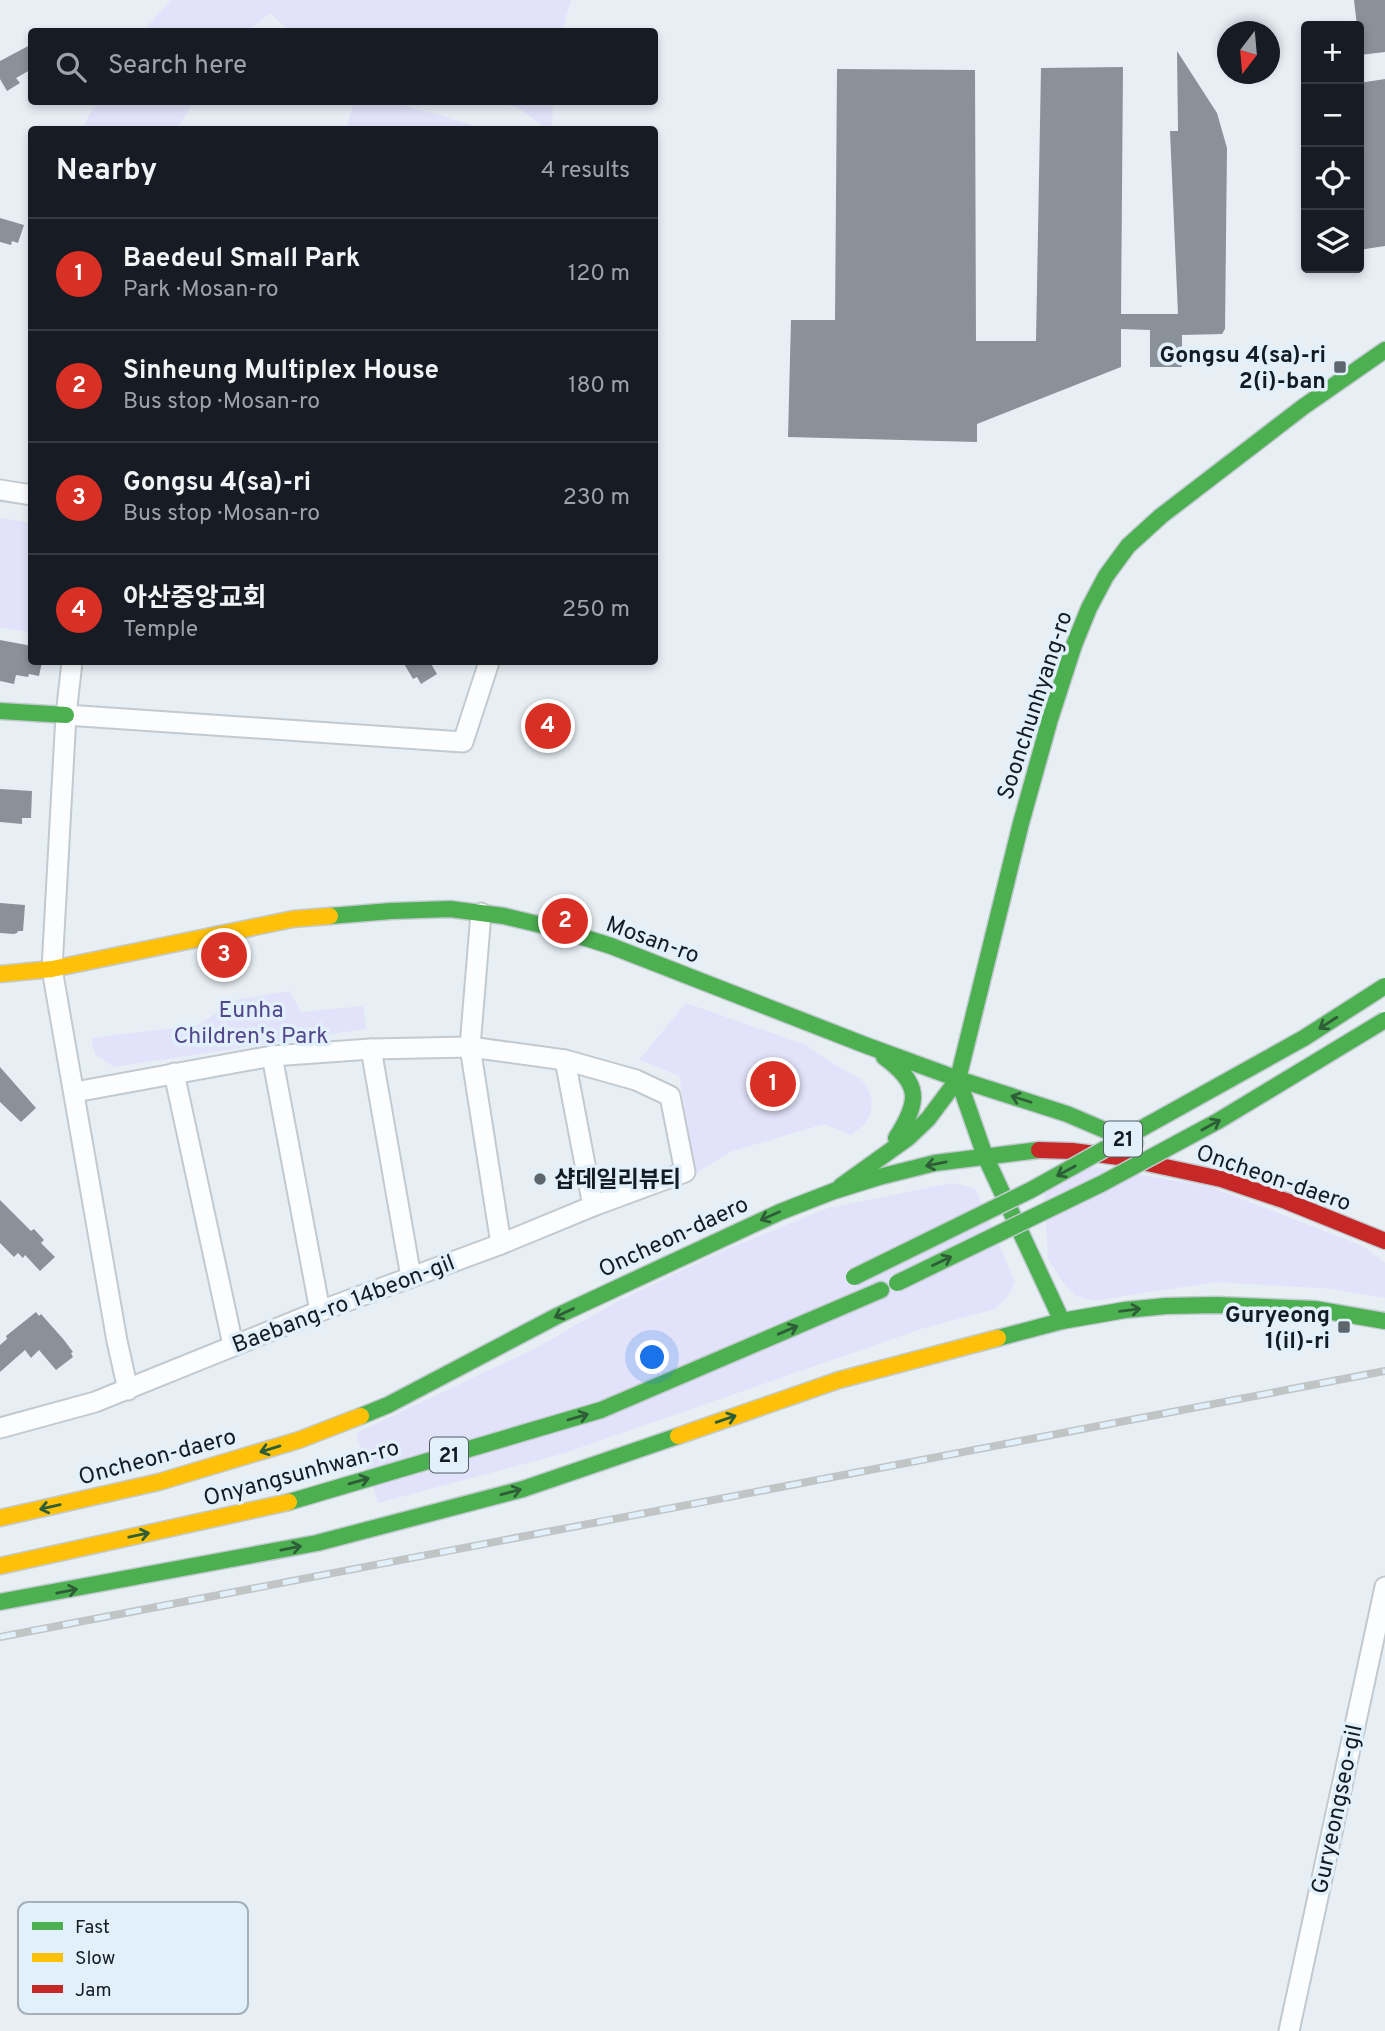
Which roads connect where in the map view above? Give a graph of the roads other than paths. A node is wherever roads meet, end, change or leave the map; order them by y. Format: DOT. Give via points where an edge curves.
graph roads {
  1 [pos="1385,350"];
  2 [pos="0,490"];
  3 [pos="28,494"];
  4 [pos="72,665"];
  5 [pos="488,665"];
  6 [pos="0,711"];
  7 [pos="66,715"];
  8 [pos="481,914"];
  9 [pos="52,970"];
  10 [pos="0,974"];
  11 [pos="1385,986"];
  12 [pos="1385,1020"];
  13 [pos="865,1045"];
  14 [pos="470,1047"];
  15 [pos="371,1049"];
  16 [pos="272,1056"];
  17 [pos="565,1060"];
  18 [pos="174,1073"];
  19 [pos="958,1079"];
  20 [pos="75,1092"];
  21 [pos="985,1156"];
  22 [pos="878,1158"];
  23 [pos="1221,1179"];
  24 [pos="834,1191"];
  25 [pos="593,1206"];
  26 [pos="1385,1241"];
  27 [pos="501,1244"];
  28 [pos="411,1277"];
  29 [pos="848,1280"];
  30 [pos="320,1311"];
  31 [pos="1062,1321"];
  32 [pos="1385,1321"];
  33 [pos="760,1325"];
  34 [pos="233,1345"];
  35 [pos="688,1356"];
  36 [pos="128,1390"];
  37 [pos="0,1428"];
  38 [pos="0,1518"];
  39 [pos="0,1566"];
  40 [pos="1385,1587"];
  41 [pos="0,1602"];
  42 [pos="1289,2031"];
  1 -- 19 [label="main road, Soonchunhyang-ro" via="1161,516 1128,546 1107,576 1074,645 1050,719"];
  2 -- 3 [label="street"];
  4 -- 7 [label="street"];
  5 -- 7 [label="street" via="463,743"];
  6 -- 7 [label="main road"];
  7 -- 9 [label="street"];
  8 -- 9 [label="main road, Mosan-ro" via="450,909 293,919"];
  8 -- 13 [label="main road, Mosan-ro" via="554,928 611,946"];
  8 -- 14 [label="street"];
  9 -- 10 [label="main road, Mosan-ro"];
  9 -- 20 [label="street"];
  11 -- 29 [label="main road, 21, one-way, bridge" via="1304,1038 1042,1184"];
  39 -- 12 [label="main road, Onyangsunhwan-ro / 21, one-way, bridge" via="279,1505 601,1410 881,1290 1103,1183 1218,1121"];
  13 -- 19 [label="main road, Mosan-ro"];
  13 -- 22 [label="main road" via="906,1077 915,1101 897,1137"];
  14 -- 15 [label="street"];
  14 -- 17 [label="street"];
  14 -- 27 [label="street"];
  15 -- 16 [label="street"];
  15 -- 28 [label="street"];
  16 -- 18 [label="street"];
  16 -- 30 [label="street"];
  17 -- 25 [label="street"];
  17 -- 25 [label="street, Baebang-ro 14beon-gil" via="636,1080 670,1096 685,1172"];
  18 -- 20 [label="street"];
  18 -- 34 [label="street"];
  19 -- 21 [label="main road"];
  19 -- 22 [label="main road" via="929,1119"];
  23 -- 19 [label="main road, Mosan-ro, one-way" via="1068,1114"];
  20 -- 36 [label="street"];
  21 -- 23 [label="main road, Oncheon-daero" via="1072,1151"];
  21 -- 24 [label="main road, Oncheon-daero, one-way" via="935,1163"];
  21 -- 31 [label="main road"];
  22 -- 24 [label="main road"];
  23 -- 26 [label="main road, Oncheon-daero"];
  24 -- 38 [label="main road, Oncheon-daero, one-way" via="556,1316 388,1405 312,1435 159,1482"];
  25 -- 27 [label="street, Baebang-ro 14beon-gil"];
  27 -- 28 [label="street, Baebang-ro 14beon-gil"];
  28 -- 30 [label="street, Baebang-ro 14beon-gil"];
  30 -- 34 [label="street, Baebang-ro 14beon-gil"];
  31 -- 32 [label="main road, one-way" via="1139,1309 1217,1305 1315,1309"];
  41 -- 31 [label="main road, one-way" via="317,1543 498,1496 839,1380"];
  33 -- 35 [label="main road"];
  34 -- 36 [label="street, Baebang-ro 14beon-gil"];
  36 -- 37 [label="street, Baebang-ro 14beon-gil"];
  40 -- 42 [label="street, Guryeongseo-gil"];
}
